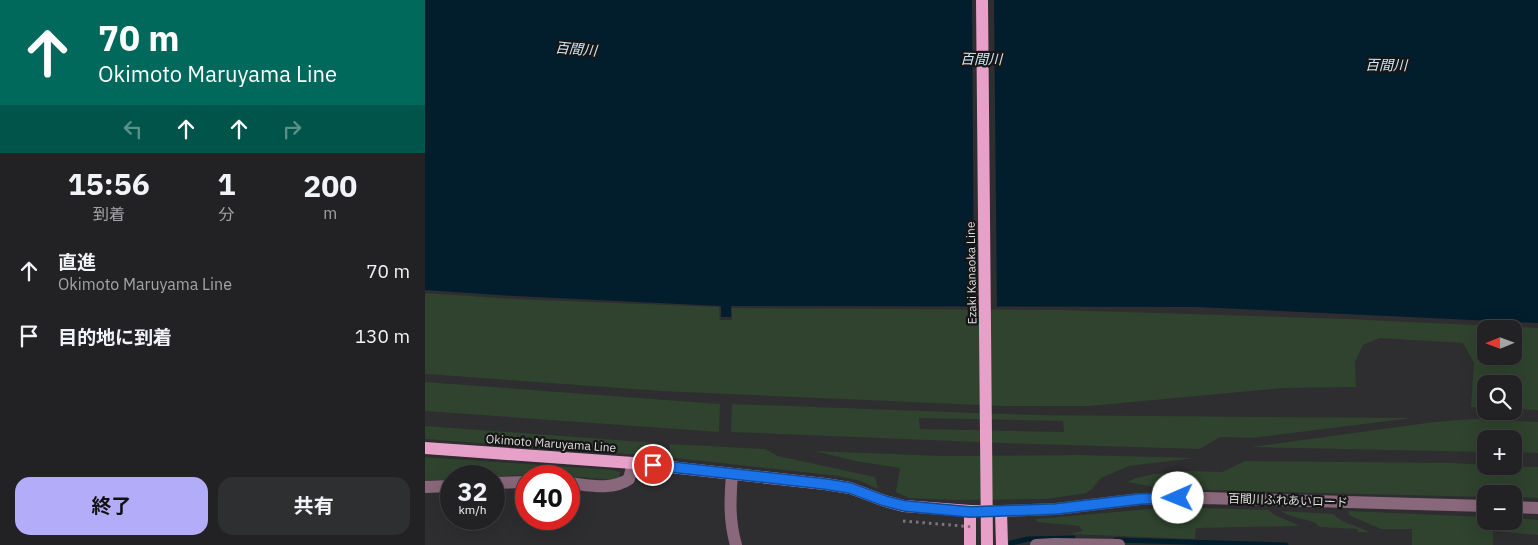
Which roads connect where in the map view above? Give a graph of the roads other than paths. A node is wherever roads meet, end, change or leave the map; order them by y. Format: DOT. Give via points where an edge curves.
graph roads {
  1 [pos="982,0"];
  2 [pos="425,448"];
  3 [pos="633,463"];
  4 [pos="732,474"];
  5 [pos="580,484"];
  6 [pos="440,486"];
  7 [pos="425,487"];
  8 [pos="1477,506"];
  9 [pos="1522,507"];
  10 [pos="1538,508"];
  11 [pos="1001,511"];
  12 [pos="970,512"];
  13 [pos="737,545"];
  14 [pos="970,545"];
  15 [pos="987,545"];
  16 [pos="1002,545"];
  17 [pos="1036,545"];
  18 [pos="1119,545"];
  1 -- 15 [label="main road, Ezaki Kanaoka Line, bridge"];
  2 -- 3 [label="main road, Okimoto Maruyama Line"];
  3 -- 4 [label="main road, Okimoto Maruyama Line"];
  3 -- 5 [label="street" via="629,479 623,484"];
  4 -- 12 [label="main road, Okimoto Maruyama Line" via="825,484 850,488 905,506"];
  4 -- 13 [label="street" via="729,508"];
  6 -- 7 [label="street"];
  8 -- 11 [label="street, 百間川ふれあいロード" via="1164,498"];
  9 -- 10 [label="street"];
  11 -- 12 [label="main road, Okimoto Maruyama Line"];
  11 -- 16 [label="main road"];
  12 -- 14 [label="main road"];
  17 -- 18 [label="street"];
}
